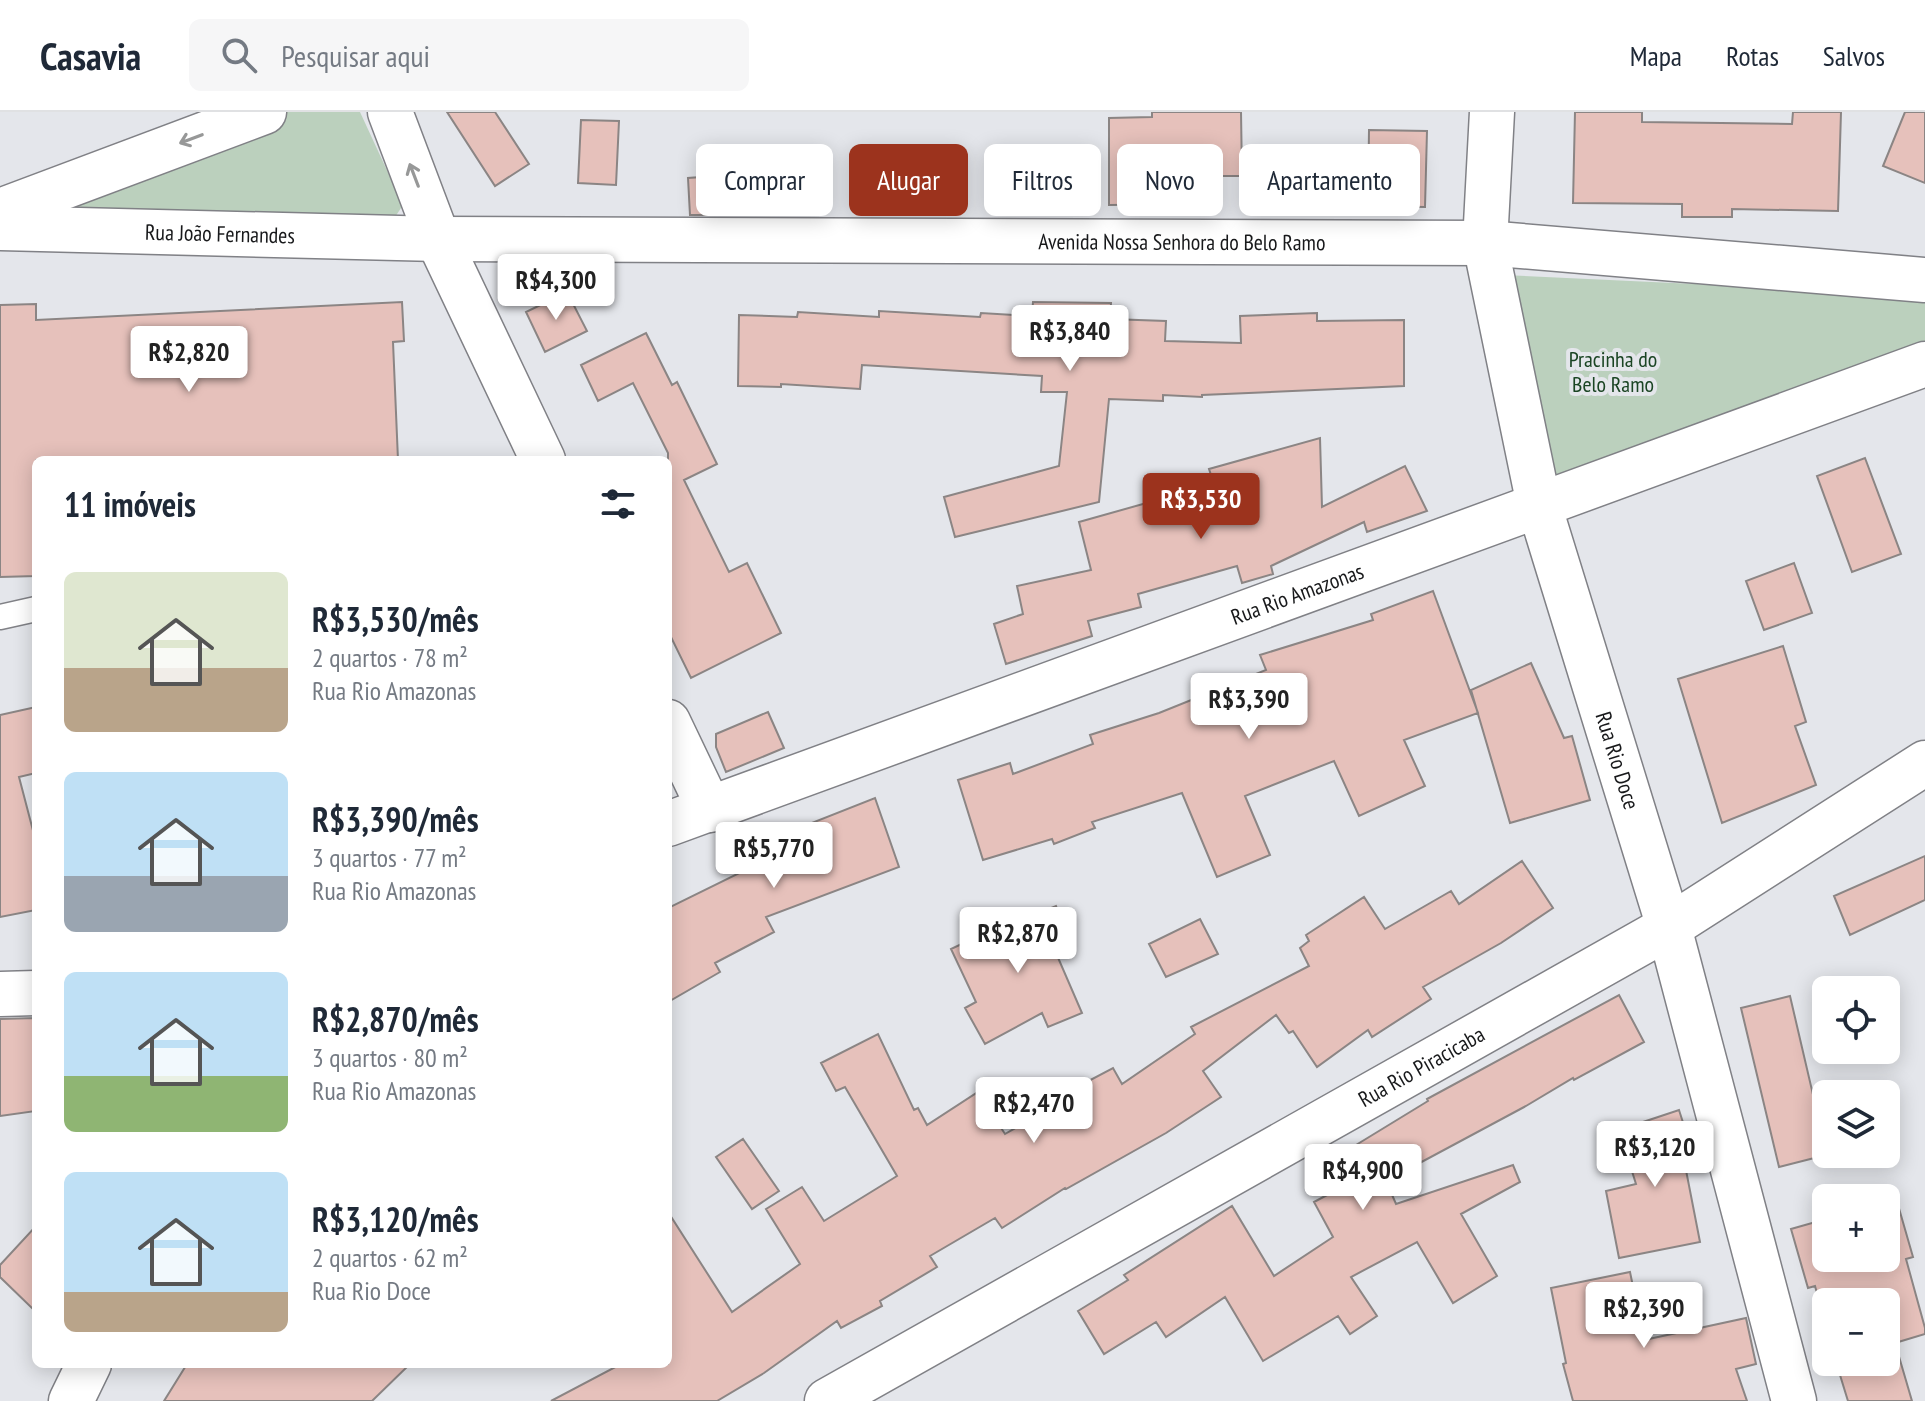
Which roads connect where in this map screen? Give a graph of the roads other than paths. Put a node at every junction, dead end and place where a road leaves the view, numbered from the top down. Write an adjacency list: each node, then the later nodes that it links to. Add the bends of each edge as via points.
1 (264, 112): 4 (street, one-way to 4)
2 (390, 112): 6 (street, one-way to 2)
3 (1492, 112): 7 (street, Rua Rio Doce)
4 (0, 211)
5 (0, 228): 6 (street, Rua João Fernandes)
6 (438, 239): 7 (street, Avenida Nossa Senhora do Belo Ramo); 10 (street)
7 (1485, 243): 8 (street, Avenida Nossa Senhora do Belo Ramo); 11 (street, Rua Rio Doce)
8 (1925, 280)
9 (1925, 364): 11 (street, Rua Rio Amazonas)
10 (541, 456)
11 (1539, 505): 16 (street, Rua Rio Amazonas); 18 (street, Rua Rio Doce)
12 (32, 610): 13 (lane)
13 (0, 617)
14 (672, 730): 16 (street)
15 (1925, 763): 18 (street, Rua Rio Piracicaba)
16 (710, 810): 17 (street, Rua Rio Amazonas)
17 (672, 823)
18 (1669, 927): 23 (street, Rua Rio Piracicaba); 24 (street, Rua Rio Doce)
19 (32, 993): 20 (street)
20 (0, 994)
21 (87, 1368): 22 (street)
22 (71, 1401)
23 (827, 1401)
24 (1794, 1401)

